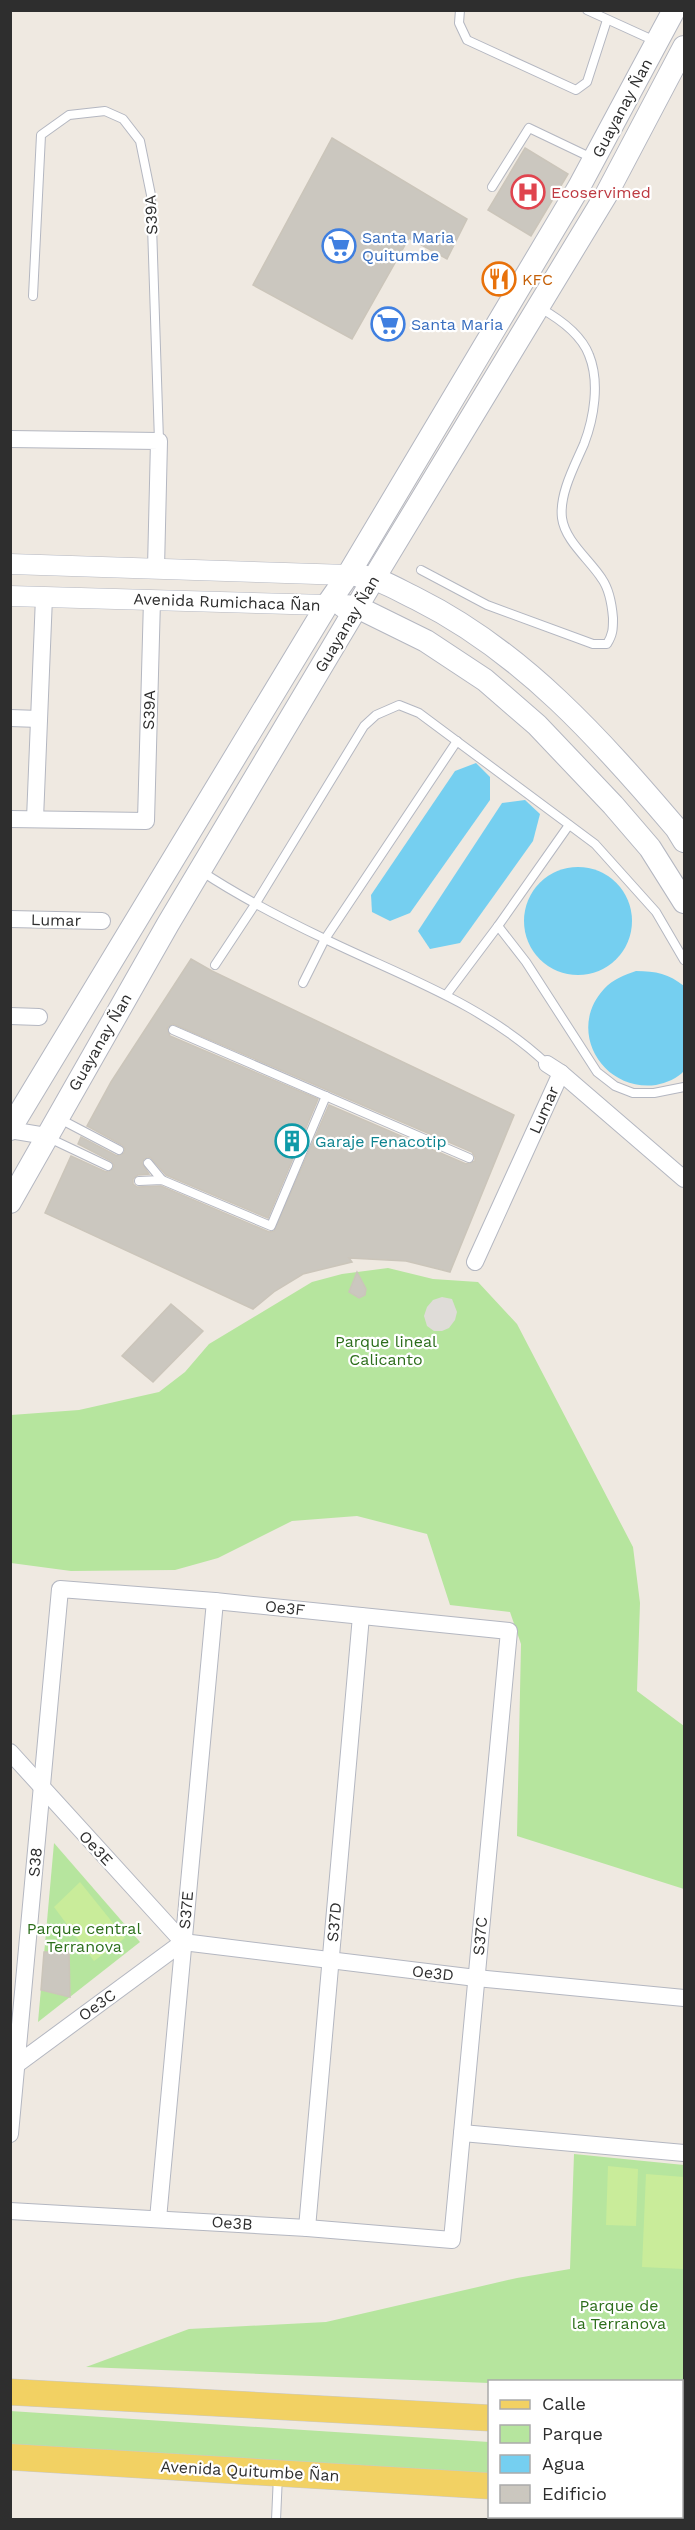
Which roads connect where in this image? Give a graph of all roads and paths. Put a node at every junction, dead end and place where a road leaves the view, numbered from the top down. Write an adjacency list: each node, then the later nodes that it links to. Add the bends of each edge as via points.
1 (460, 10): 4 (lane, via 459,23 467,40 576,90 587,82)
2 (587, 10): 4 (lane)
3 (674, 10): 5 (main road, Guayanay Ñan)
4 (607, 20): 5 (lane)
5 (657, 42): 7 (main road, Guayanay Ñan)
6 (684, 47): 10 (main road, Guayanay Ñan, via 606,195)
7 (594, 159): 8 (lane, via 529,128); 16 (main road, Guayanay Ñan)
8 (492, 187)
9 (33, 296): 12 (lane, S39A, via 41,135 69,115 105,111 123,119 140,141 151,195)
10 (538, 306): 15 (lane, via 557,318 589,355 595,404 585,442 568,479 562,518 572,539 604,580 612,608 613,634 607,644 593,644 487,605); 17 (main road, Guayanay Ñan)
11 (10, 439): 12 (street)
12 (159, 441): 14 (street, S39A)
13 (10, 564): 14 (street, Avenida Rumichaca Ñan)
14 (156, 568): 16 (street, Avenida Rumichaca Ñan)
15 (421, 570)
16 (348, 575): 17 (main road, Avenida Rumichaca Ñan); 21 (main road, Guayanay Ñan)
17 (374, 578): 22 (main road, Guayanay Ñan); 29 (main road, Avenida Rumichaca Ñan, via 443,612 505,653 605,747)
18 (10, 596): 19 (street, Avenida Rumichaca Ñan)
19 (44, 597): 20 (street, Avenida Rumichaca Ñan); 24 (street)
20 (152, 600): 21 (street, Avenida Rumichaca Ñan); 27 (street, S39A, via 146,821)
21 (327, 605): 22 (main road, Avenida Rumichaca Ñan); 33 (main road, Guayanay Ñan)
22 (357, 607): 30 (main road, Guayanay Ñan); 31 (main road, Avenida Rumichaca Ñan, via 436,647 485,680 537,725 650,848)
23 (10, 718): 24 (street)
24 (39, 719): 27 (street)
25 (457, 741): 28 (lane); 32 (lane, via 419,713 399,705 376,715 364,726); 38 (lane)
26 (10, 819): 27 (street)
27 (35, 819)
28 (569, 825): 37 (lane); 39 (lane, via 595,844 656,912)
29 (684, 841)
30 (200, 871): 32 (lane); 36 (main road, Guayanay Ñan)
31 (684, 902)
32 (256, 903): 38 (lane); 40 (lane)
33 (142, 909): 36 (main road); 50 (main road, Guayanay Ñan)
34 (10, 919): 35 (street, Lumar)
35 (102, 921)
36 (168, 924): 49 (main road, Guayanay Ñan)
37 (498, 926): 42 (lane); 47 (lane, via 597,1072 615,1086 633,1093)
38 (325, 939): 41 (lane); 42 (lane)
39 (684, 960)
40 (215, 965)
41 (303, 983)
42 (447, 994): 46 (lane, via 528,1047)
43 (10, 1016): 44 (street)
44 (39, 1017)
45 (173, 1029): 48 (lane)
46 (554, 1069): 55 (street, Lumar); 59 (street, Lumar)
47 (684, 1087)
48 (326, 1096): 52 (lane); 56 (lane, via 271,1226)
49 (51, 1127): 50 (street); 51 (lane); 54 (lane); 58 (main road, Guayanay Ñan)
50 (10, 1129)
51 (119, 1150)
52 (469, 1158)
53 (148, 1163): 56 (lane)
54 (108, 1166)
55 (684, 1179)
56 (162, 1180): 57 (lane)
57 (139, 1181)
58 (10, 1202)
59 (475, 1262)
60 (60, 1589): 61 (street, Oe3F); 65 (street, S38)
61 (215, 1601): 62 (street, Oe3F); 66 (street, S37E)
62 (361, 1616): 63 (street, Oe3F); 67 (street, S37D)
63 (509, 1632): 68 (street, S37C)
64 (10, 1752): 65 (street, Oe3E)
65 (42, 1789): 66 (street, Oe3E); 70 (street, S38)
66 (183, 1942): 67 (street, Oe3D); 70 (street, Oe3C); 75 (street, S37E)
67 (330, 1961): 68 (street, Oe3D); 76 (street, S37D)
68 (476, 1978): 69 (street, Oe3D); 71 (street, S37C)
69 (684, 1998)
70 (14, 2066): 72 (street, S38)
71 (462, 2133): 73 (street); 77 (street, S37C)
72 (10, 2134)
73 (684, 2153)
74 (10, 2211): 75 (street, Oe3B)
75 (158, 2219): 76 (street, Oe3B)
76 (307, 2228): 77 (street, Oe3B)
77 (452, 2240)
78 (10, 2392): 79 (main road)
79 (488, 2418)
80 (10, 2457): 81 (main road, Avenida Quitumbe Ñan)
81 (278, 2473): 82 (main road, Avenida Quitumbe Ñan); 83 (lane)
82 (488, 2486)
83 (276, 2520)

